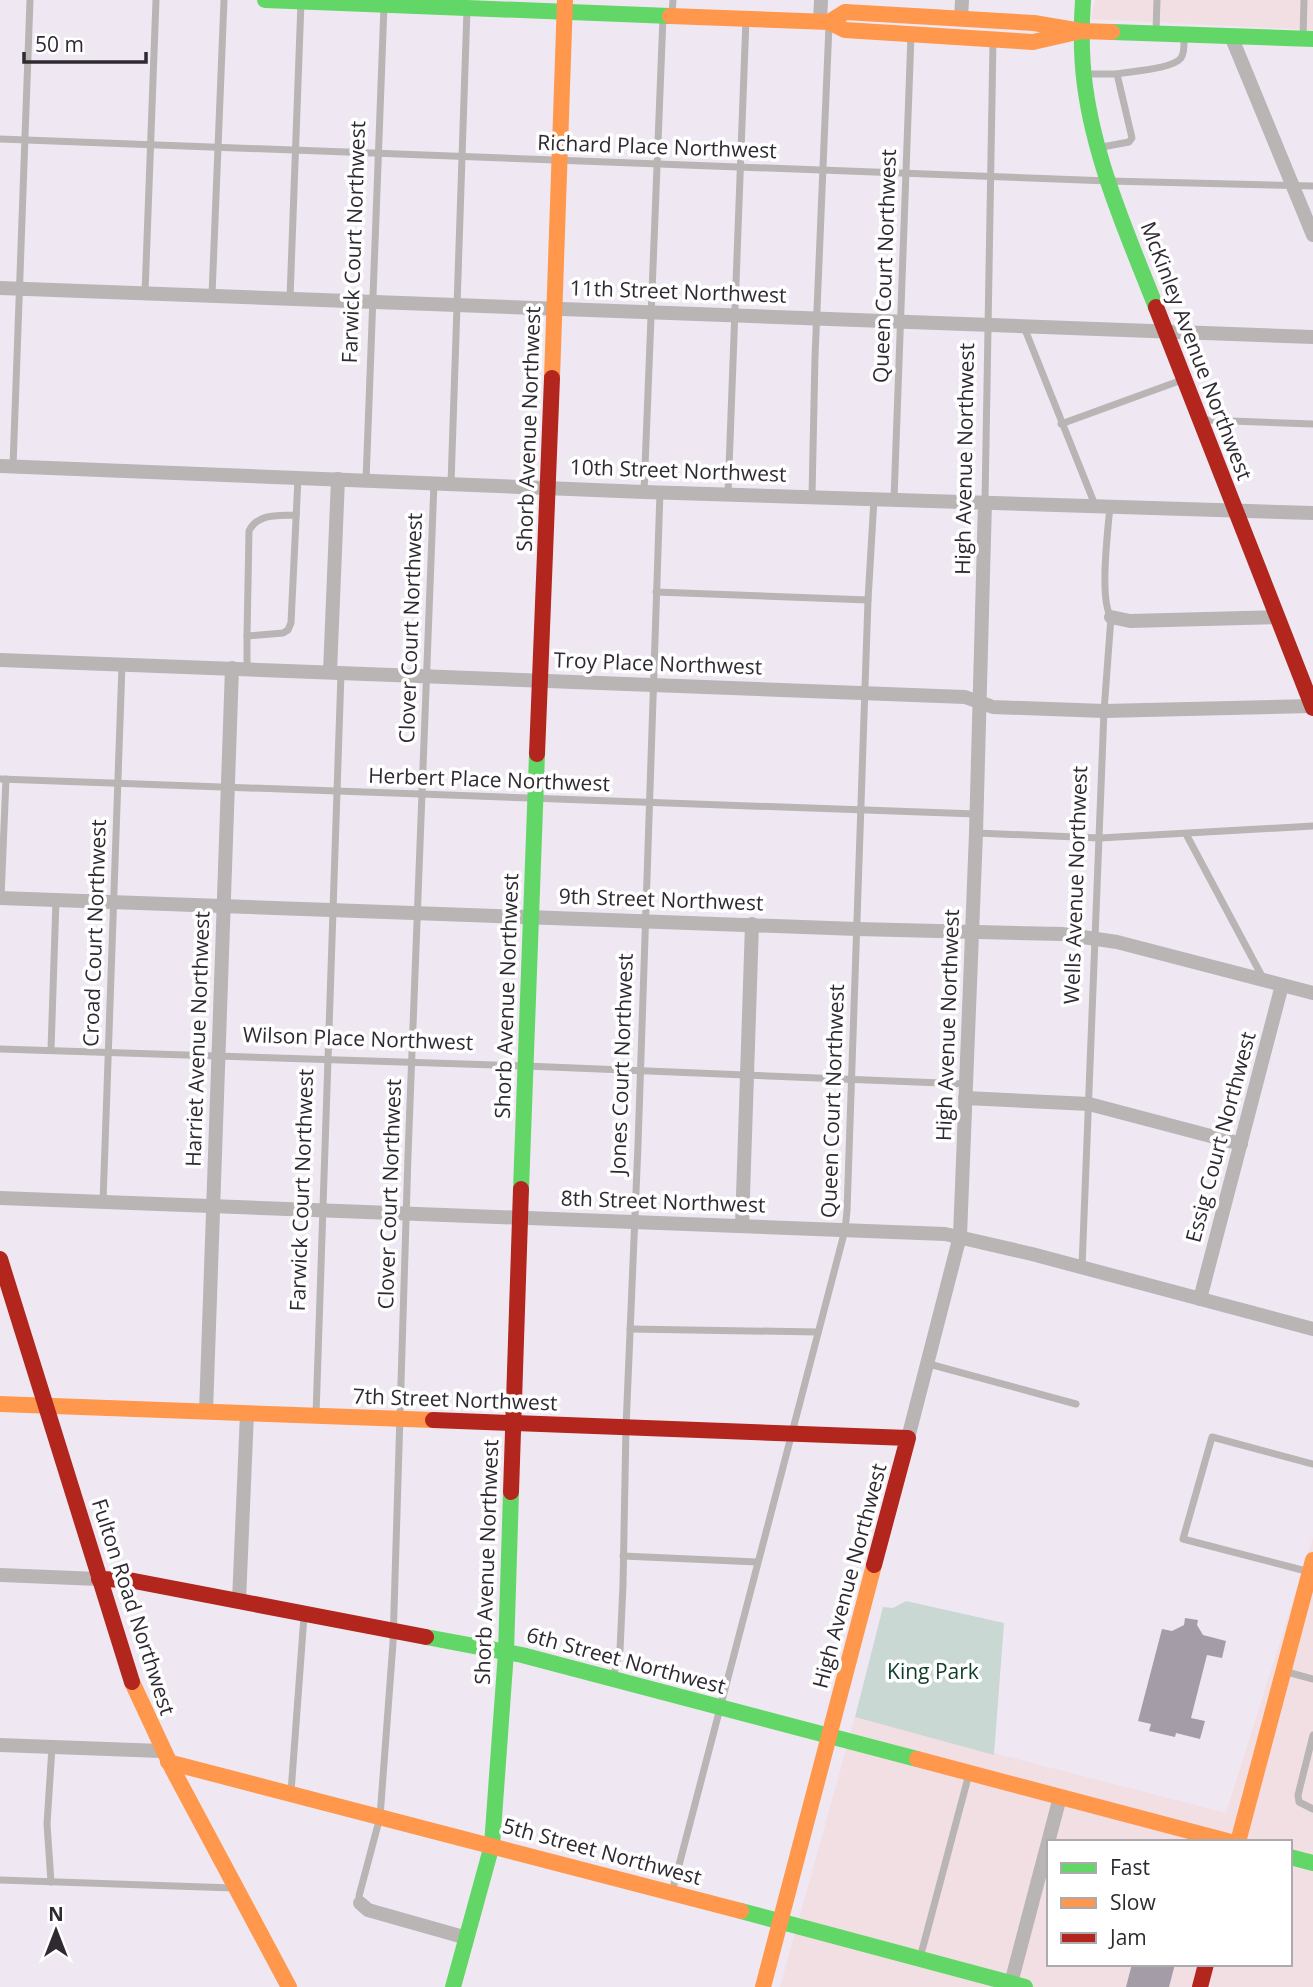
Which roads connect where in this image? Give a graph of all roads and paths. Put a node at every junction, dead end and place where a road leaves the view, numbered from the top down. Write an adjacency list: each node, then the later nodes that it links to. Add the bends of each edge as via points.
1 (30, 0): 29 (lane)
2 (156, 0): 30 (lane)
3 (224, 0): 32 (lane)
4 (265, 0): 10 (main road)
5 (821, 0): 18 (street)
6 (962, 0): 17 (street)
7 (1083, 0): 19 (main road, McKinley Avenue Northwest)
8 (1157, 0): 20 (lane)
9 (1304, 0): 24 (lane)
10 (301, 1): 11 (main road); 33 (lane)
11 (355, 2): 12 (main road)
12 (384, 5): 13 (main road); 34 (lane, Farwick Court Northwest)
13 (460, 5): 14 (main road); 35 (lane)
14 (564, 6): 15 (main road); 36 (main road, Shorb Avenue Northwest)
15 (669, 11): 16 (main road); 37 (lane, Jones Court Northwest)
16 (746, 19): 18 (main road); 38 (lane)
17 (961, 19): 18 (main road, via 845,12); 19 (main road)
18 (825, 22): 21 (main road, via 845,30); 39 (lane)
19 (1081, 31): 20 (main road); 25 (main road, via 1033,42); 26 (main road, McKinley Avenue Northwest)
20 (1156, 33): 22 (main road)
21 (911, 34): 25 (main road); 40 (lane, Queen Court Northwest)
22 (1184, 34): 23 (main road); 27 (lane, via 1180,60)
23 (1231, 36): 24 (main road); 43 (street)
24 (1308, 38)
25 (993, 40): 41 (lane, High Avenue Northwest)
26 (1082, 74): 27 (lane); 31 (main road, McKinley Avenue Northwest)
27 (1117, 74): 31 (lane, via 1132,138)
28 (0, 139): 29 (lane, Richard Place Northwest)
29 (24, 141): 30 (lane, Richard Place Northwest); 47 (lane)
30 (150, 146): 32 (lane, Richard Place Northwest); 48 (lane)
31 (1098, 147): 42 (main road, McKinley Avenue Northwest)
32 (217, 148): 33 (lane, Richard Place Northwest); 49 (lane)
33 (296, 150): 34 (lane, Richard Place Northwest); 50 (lane)
34 (380, 153): 35 (lane, Richard Place Northwest); 51 (lane, Farwick Court Northwest)
35 (464, 156): 36 (lane, Richard Place Northwest); 52 (lane)
36 (560, 161): 37 (lane, Richard Place Northwest); 53 (main road, Shorb Avenue Northwest)
37 (657, 165): 38 (lane, Richard Place Northwest); 54 (lane, Jones Court Northwest)
38 (740, 168): 39 (lane, Richard Place Northwest); 55 (lane)
39 (823, 170): 40 (lane, Richard Place Northwest); 56 (lane)
40 (906, 174): 41 (lane, Richard Place Northwest); 57 (lane, Queen Court Northwest)
41 (989, 177): 42 (lane, Richard Place Northwest); 58 (lane, High Avenue Northwest)
42 (1109, 181): 43 (lane, Richard Place Northwest); 60 (main road, McKinley Avenue Northwest)
43 (1294, 185): 44 (lane, Richard Place Northwest); 45 (street)
44 (1313, 186)
45 (1313, 234)
46 (0, 288): 47 (street, 11th Street Northwest)
47 (20, 289): 48 (street, 11th Street Northwest); 66 (lane)
48 (145, 293): 49 (street, 11th Street Northwest)
49 (212, 295): 50 (street, 11th Street Northwest)
50 (290, 298): 51 (street, 11th Street Northwest)
51 (373, 301): 52 (street, 11th Street Northwest); 69 (lane, Farwick Court Northwest)
52 (456, 304): 53 (street, 11th Street Northwest); 71 (lane)
53 (555, 308): 54 (street, 11th Street Northwest); 72 (main road, Shorb Avenue Northwest)
54 (651, 312): 55 (street, 11th Street Northwest); 73 (lane, Jones Court Northwest)
55 (735, 315): 56 (street, 11th Street Northwest); 74 (lane)
56 (817, 318): 57 (street, 11th Street Northwest); 75 (lane)
57 (900, 321): 58 (street, 11th Street Northwest); 77 (lane, Queen Court Northwest)
58 (987, 324): 59 (street, 11th Street Northwest); 78 (lane, High Avenue Northwest)
59 (1024, 326): 60 (street, 11th Street Northwest); 64 (lane, Wells Avenue Northwest)
60 (1166, 332): 61 (street, 11th Street Northwest); 62 (main road, McKinley Avenue Northwest)
61 (1313, 337)
62 (1184, 379): 63 (main road, McKinley Avenue Northwest); 64 (lane)
63 (1200, 420): 65 (lane); 80 (main road, McKinley Avenue Northwest)
64 (1061, 424): 79 (lane, Wells Avenue Northwest)
65 (1313, 424)
66 (6, 466): 67 (street, 10th Street Northwest)
67 (298, 478): 68 (street, 10th Street Northwest); 82 (lane)
68 (338, 479): 69 (street, 10th Street Northwest); 91 (street, Farwick Court Northwest)
69 (366, 481): 70 (street, 10th Street Northwest)
70 (434, 484): 71 (street, 10th Street Northwest); 92 (lane, Clover Court Northwest)
71 (451, 484): 72 (street, 10th Street Northwest)
72 (547, 488): 73 (street, 10th Street Northwest); 93 (main road, Shorb Avenue Northwest)
73 (652, 492): 74 (street, 10th Street Northwest); 83 (lane, Jones Court Northwest)
74 (728, 494): 75 (street, 10th Street Northwest)
75 (812, 496): 76 (street, 10th Street Northwest)
76 (874, 498): 77 (street, 10th Street Northwest); 84 (lane, Queen Court Northwest)
77 (894, 499): 78 (street, 10th Street Northwest)
78 (985, 502): 79 (street, 10th Street Northwest); 96 (street, High Avenue Northwest)
79 (1102, 506): 80 (street, 10th Street Northwest); 85 (lane, Wells Avenue Northwest, via 1105,596)
80 (1236, 510): 81 (street, 10th Street Northwest); 86 (main road, McKinley Avenue Northwest)
81 (1313, 513)
82 (296, 515): 87 (lane, via 291,623 283,633); 87 (lane, via 262,517 249,531)
83 (656, 592): 84 (lane); 94 (lane, Jones Court Northwest)
84 (868, 600): 95 (lane, Queen Court Northwest)
85 (1111, 617): 86 (street, via 1130,621); 98 (lane, Wells Avenue Northwest)
86 (1277, 617): 97 (main road, McKinley Avenue Northwest)
87 (247, 636): 90 (lane)
88 (0, 660): 89 (street, Troy Place Northwest)
89 (122, 664): 90 (street, Troy Place Northwest); 100 (lane, Croad Court Northwest)
90 (239, 668): 91 (street, Troy Place Northwest); 101 (street, Harriet Avenue Northwest)
91 (336, 673): 92 (street, Troy Place Northwest); 102 (lane, Farwick Court Northwest)
92 (427, 676): 93 (street, Troy Place Northwest); 103 (lane, Clover Court Northwest)
93 (540, 680): 94 (street, Troy Place Northwest); 104 (main road, Shorb Avenue Northwest)
94 (653, 685): 95 (street, Troy Place Northwest); 105 (lane, Jones Court Northwest)
95 (866, 693): 96 (street, Troy Place Northwest, via 965,697); 106 (lane, Queen Court Northwest)
96 (980, 702): 98 (street, Troy Place Northwest, via 993,707); 107 (street, High Avenue Northwest)
97 (1313, 706): 98 (street, Troy Place Northwest)
98 (1104, 711): 111 (lane, Wells Avenue Northwest)
99 (3, 779): 100 (lane, Herbert Place Northwest); 112 (lane)
100 (118, 784): 101 (lane, Herbert Place Northwest); 114 (lane, Croad Court Northwest)
101 (228, 788): 102 (lane, Herbert Place Northwest); 115 (street, Harriet Avenue Northwest)
102 (338, 792): 103 (lane, Herbert Place Northwest); 116 (lane, Farwick Court Northwest)
103 (421, 795): 104 (lane, Herbert Place Northwest); 117 (lane, Clover Court Northwest)
104 (535, 799): 105 (lane, Herbert Place Northwest); 118 (main road, Shorb Avenue Northwest)
105 (649, 803): 106 (lane, Herbert Place Northwest); 119 (lane, Jones Court Northwest)
106 (862, 810): 107 (lane, Herbert Place Northwest); 121 (lane, Queen Court Northwest)
107 (977, 814): 109 (street, High Avenue Northwest)
108 (1313, 826): 110 (lane)
109 (976, 833): 111 (lane); 122 (street, High Avenue Northwest)
110 (1186, 834): 111 (lane); 124 (lane)
111 (1100, 838): 123 (lane, Wells Avenue Northwest)
112 (1, 898): 113 (street, 9th Street Northwest)
113 (56, 900): 114 (street, 9th Street Northwest); 128 (lane)
114 (113, 902): 115 (street, 9th Street Northwest); 129 (lane, Croad Court Northwest)
115 (224, 906): 116 (street, 9th Street Northwest); 130 (street, Harriet Avenue Northwest)
116 (334, 910): 117 (street, 9th Street Northwest); 131 (lane, Farwick Court Northwest)
117 (417, 913): 118 (street, 9th Street Northwest); 132 (lane, Clover Court Northwest)
118 (531, 917): 119 (street, 9th Street Northwest); 133 (main road, Shorb Avenue Northwest)
119 (645, 921): 120 (street, 9th Street Northwest); 134 (lane, Jones Court Northwest)
120 (752, 925): 121 (street, 9th Street Northwest); 135 (street)
121 (857, 929): 122 (street, 9th Street Northwest); 136 (lane, Queen Court Northwest)
122 (972, 932): 123 (street, 9th Street Northwest); 137 (street, High Avenue Northwest)
123 (1095, 937): 124 (street, 9th Street Northwest); 138 (lane, Wells Avenue Northwest)
124 (1264, 980): 125 (street, 9th Street Northwest)
125 (1282, 985): 126 (street, 9th Street Northwest); 139 (street, Essig Court Northwest)
126 (1313, 993)
127 (0, 1048): 128 (lane, Wilson Place Northwest)
128 (51, 1050): 129 (lane, Wilson Place Northwest)
129 (109, 1052): 130 (lane, Wilson Place Northwest); 141 (lane, Croad Court Northwest)
130 (218, 1056): 131 (lane, Wilson Place Northwest); 142 (street, Harriet Avenue Northwest)
131 (328, 1059): 132 (lane, Wilson Place Northwest); 143 (lane, Farwick Court Northwest)
132 (412, 1062): 133 (lane, Wilson Place Northwest); 144 (lane, Clover Court Northwest)
133 (526, 1066): 134 (lane, Wilson Place Northwest); 145 (main road, Shorb Avenue Northwest)
134 (640, 1072): 135 (lane, Wilson Place Northwest); 146 (lane, Jones Court Northwest)
135 (747, 1075): 136 (lane, Wilson Place Northwest); 147 (street)
136 (852, 1079): 137 (lane, Wilson Place Northwest); 148 (lane, Queen Court Northwest)
137 (966, 1091): 138 (street, Wilson Place Northwest); 149 (street, High Avenue Northwest)
138 (1089, 1104): 139 (street, Wilson Place Northwest); 151 (lane, Wells Avenue Northwest)
139 (1241, 1144): 152 (street, Essig Court Northwest)
140 (0, 1198): 141 (street, 8th Street Northwest)
141 (103, 1203): 142 (street, 8th Street Northwest)
142 (213, 1206): 143 (street, 8th Street Northwest); 160 (street, Harriet Avenue Northwest)
143 (322, 1209): 144 (street, 8th Street Northwest); 162 (lane, Farwick Court Northwest)
144 (407, 1213): 145 (street, 8th Street Northwest); 163 (lane, Clover Court Northwest)
145 (520, 1217): 146 (street, 8th Street Northwest); 164 (main road, Shorb Avenue Northwest)
146 (634, 1222): 147 (street, 8th Street Northwest); 153 (lane, Jones Court Northwest)
147 (742, 1226): 148 (street, 8th Street Northwest)
148 (845, 1230): 149 (street, 8th Street Northwest); 155 (lane, Queen Court Northwest)
149 (960, 1236): 151 (street, 8th Street Northwest); 156 (street, High Avenue Northwest)
150 (0, 1259): 159 (main road, Fulton Road Northwest)
151 (1082, 1268): 152 (street, 8th Street Northwest)
152 (1200, 1299): 154 (street, 8th Street Northwest)
153 (630, 1329): 155 (lane); 165 (lane, Jones Court Northwest)
154 (1313, 1329)
155 (818, 1332): 166 (lane, Queen Court Northwest)
156 (929, 1364): 158 (lane); 167 (street, High Avenue Northwest)
157 (0, 1404): 159 (main road, 7th Street Northwest)
158 (1076, 1404)
159 (46, 1406): 160 (main road, 7th Street Northwest); 173 (main road, Fulton Road Northwest)
160 (206, 1412): 161 (main road, 7th Street Northwest)
161 (247, 1413): 162 (main road, 7th Street Northwest); 174 (street)
162 (316, 1416): 163 (main road, 7th Street Northwest)
163 (399, 1419): 164 (main road, 7th Street Northwest); 176 (lane, Clover Court Northwest)
164 (513, 1423): 165 (main road, 7th Street Northwest); 177 (main road, Shorb Avenue Northwest)
165 (626, 1427): 166 (main road, 7th Street Northwest); 169 (lane, Jones Court Northwest)
166 (791, 1433): 167 (main road, 7th Street Northwest); 170 (lane, Queen Court Northwest)
167 (908, 1438): 182 (main road, High Avenue Northwest)
168 (1313, 1464): 171 (lane, via 1212,1437 1183,1539)
169 (623, 1556): 170 (lane); 179 (lane, Jones Court Northwest, via 620,1650)
170 (757, 1562): 181 (lane, Queen Court Northwest)
171 (1311, 1566): 178 (main road)
172 (0, 1575): 173 (street, 6th Street Northwest)
173 (99, 1579): 174 (main road, 6th Street Northwest, via 129,1580); 186 (main road, Fulton Road Northwest, via 128,1673)
174 (239, 1601): 175 (main road, 6th Street Northwest)
175 (304, 1613): 176 (main road, 6th Street Northwest); 188 (lane)
176 (393, 1630): 177 (main road, 6th Street Northwest); 191 (lane, Clover Court Northwest)
177 (506, 1652): 179 (main road, 6th Street Northwest); 195 (main road, Shorb Avenue Northwest)
178 (1284, 1671): 180 (lane); 194 (main road)
179 (612, 1679): 181 (main road, 6th Street Northwest)
180 (1313, 1679)
181 (720, 1707): 182 (main road, 6th Street Northwest); 202 (lane, Queen Court Northwest)
182 (829, 1735): 187 (main road, 6th Street Northwest); 204 (main road, High Avenue Northwest)
183 (1313, 1735): 190 (lane, via 1298,1795 1299,1802)
184 (0, 1745): 185 (street, 5th Street Northwest)
185 (52, 1747): 186 (street, 5th Street Northwest); 200 (lane, via 47,1824)
186 (164, 1756): 188 (main road, 5th Street Northwest); 201 (main road, Fulton Road Northwest)
187 (969, 1772): 189 (main road, 6th Street Northwest); 206 (lane)
188 (291, 1793): 191 (main road, 5th Street Northwest)
189 (1060, 1797): 192 (street); 193 (main road, 6th Street Northwest)
190 (1313, 1809)
191 (380, 1817): 195 (main road, 5th Street Northwest); 203 (lane, Clover Court Northwest)
192 (1050, 1840)
193 (1223, 1840)
194 (1239, 1840)
195 (492, 1845): 202 (main road, 5th Street Northwest); 205 (main road, Shorb Avenue Northwest)
196 (1047, 1855): 208 (street)
197 (1292, 1858): 198 (main road)
198 (1313, 1863)
199 (0, 1880): 200 (lane)
200 (51, 1882): 201 (lane)
201 (237, 1888): 209 (main road, Fulton Road Northwest)
202 (672, 1893): 204 (main road, 5th Street Northwest)
203 (360, 1903): 205 (street, via 368,1910)
204 (780, 1922): 206 (main road, 5th Street Northwest); 211 (main road, High Avenue Northwest)
205 (467, 1938): 210 (main road, Shorb Avenue Northwest)
206 (920, 1959): 208 (main road, 5th Street Northwest)
207 (1205, 1966): 212 (main road)
208 (1018, 1985)
209 (289, 1987)
210 (453, 1987)
211 (763, 1987)
212 (1200, 1987)

